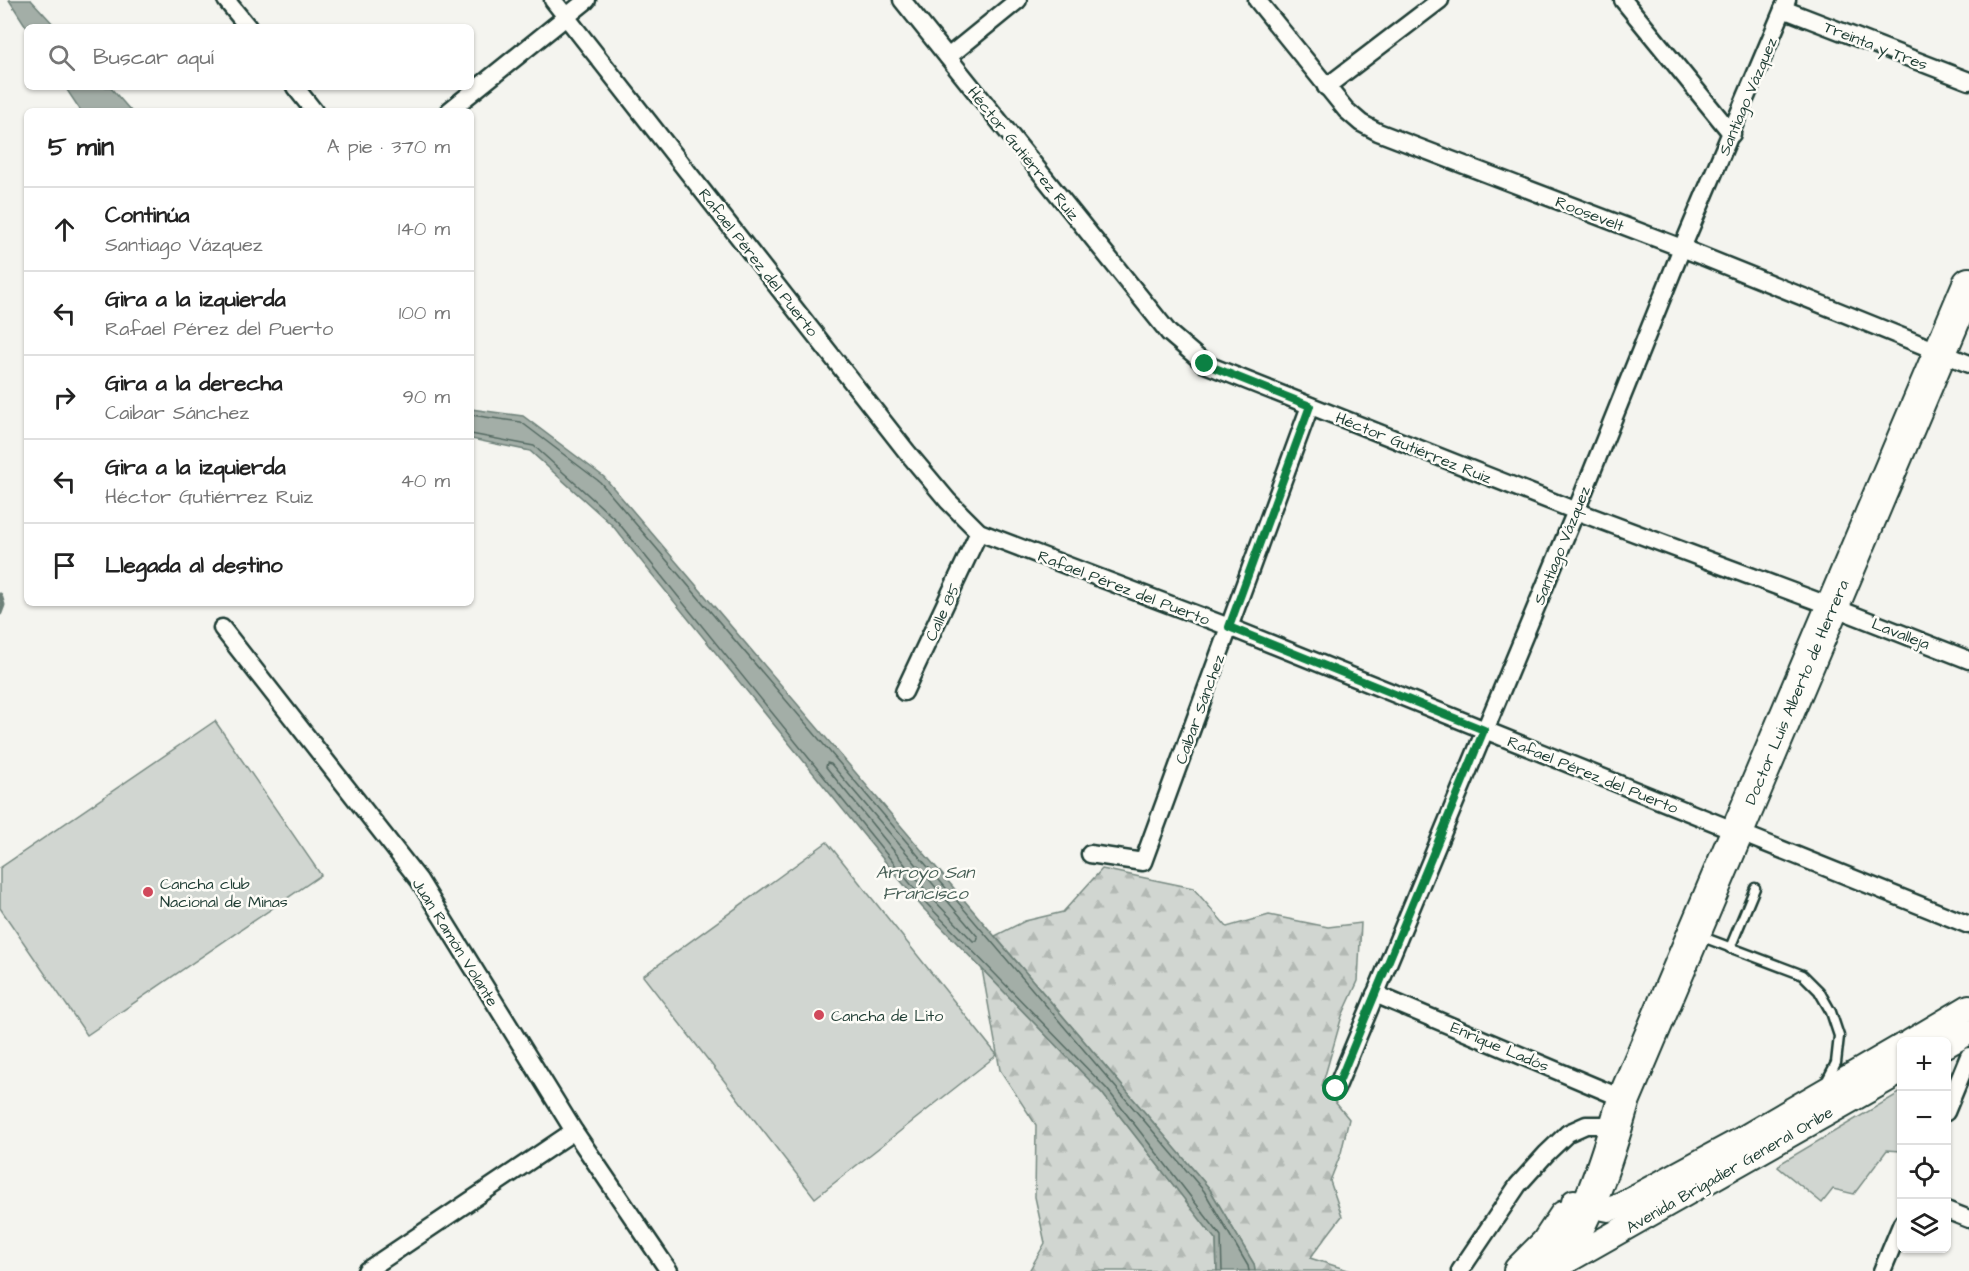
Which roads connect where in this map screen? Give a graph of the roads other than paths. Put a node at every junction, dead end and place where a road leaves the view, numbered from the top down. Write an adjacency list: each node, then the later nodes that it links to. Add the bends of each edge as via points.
1 (226, 0): 11 (street)
2 (553, 0): 10 (street, Rafael Pérez del Puerto)
3 (587, 0): 10 (street)
4 (902, 0): 12 (street, Héctor Gutiérrez Ruiz)
5 (1018, 0): 12 (street)
6 (1257, 0): 14 (street, Roosevelt)
7 (1440, 0): 14 (street)
8 (1623, 0): 18 (street)
9 (1785, 5): 13 (street, Treinta y Tres); 18 (street, Santiago Vázquez)
10 (566, 17): 17 (street); 25 (street, Rafael Pérez del Puerto, via 907,452)
11 (246, 24)
12 (948, 57): 23 (street, Héctor Gutiérrez Ruiz, via 1169,333 1205,364)
13 (1969, 81)
14 (1326, 87): 19 (street, Roosevelt, via 1361,123 1378,132)
15 (297, 90): 16 (street)
16 (312, 108)
17 (453, 108)
18 (1732, 134): 19 (street, Santiago Vázquez)
19 (1682, 248): 21 (street, Roosevelt); 24 (street, Santiago Vázquez)
20 (1969, 284): 21 (highway, Doctor Luis Alberto de Herrera)
21 (1940, 353): 22 (street, Roosevelt); 26 (highway, Doctor Luis Alberto de Herrera)
22 (1969, 364)
23 (1310, 406): 24 (street, Héctor Gutiérrez Ruiz); 27 (street, Caibar Sánchez)
24 (1576, 511): 26 (street, Héctor Gutiérrez Ruiz); 31 (street, Santiago Vázquez)
25 (979, 532): 27 (street, Rafael Pérez del Puerto); 30 (street, Calle 85)
26 (1833, 607): 29 (street, Lavalleja); 32 (highway, Doctor Luis Alberto de Herrera)
27 (1229, 627): 31 (street, Rafael Pérez del Puerto); 33 (street, Caibar Sánchez, via 1143,862)
28 (222, 628): 50 (street, Juan Ramón Volante, via 419,880)
29 (1969, 660)
30 (904, 692)
31 (1484, 730): 32 (street, Rafael Pérez del Puerto); 38 (street, Santiago Vázquez)
32 (1737, 832): 35 (street, Rafael Pérez del Puerto); 36 (highway, Doctor Luis Alberto de Herrera)
33 (1090, 854)
34 (1755, 888): 37 (lane)
35 (1969, 925)
36 (1694, 933): 37 (lane); 49 (highway, Doctor Luis Alberto de Herrera)
37 (1730, 948): 47 (lane, via 1803,975 1819,992 1839,1036)
38 (1375, 994): 46 (street, Santiago Vázquez); 49 (street, Enrique Ladós)
39 (1969, 1007): 41 (main road)
40 (1969, 1032): 42 (main road)
41 (1917, 1037)
42 (1951, 1043)
43 (1897, 1050): 47 (main road, Avenida Brigadier General Oribe)
44 (1969, 1056): 48 (street)
45 (1897, 1073): 47 (main road, Avenida Brigadier General Oribe)
46 (1336, 1089)
47 (1827, 1102): 51 (main road, Avenida Brigadier General Oribe)
48 (1951, 1102)
49 (1616, 1112): 52 (highway, Doctor Luis Alberto de Herrera, via 1610,1148); 59 (street, via 1568,1133 1546,1154 1518,1185)
50 (574, 1131): 57 (street); 58 (street, Juan Ramón Volante)
51 (1699, 1175): 52 (main road, Avenida Brigadier General Oribe, via 1609,1209); 56 (main road, Avenida Brigadier General Oribe)
52 (1582, 1204): 56 (highway, Doctor Luis Alberto de Herrera); 60 (highway, Doctor Luis Alberto de Herrera)
53 (1951, 1212): 54 (street)
54 (1969, 1219)
55 (1897, 1235): 61 (street)
56 (1555, 1269)
57 (366, 1271)
58 (669, 1271)
59 (1460, 1271)
60 (1520, 1271)
61 (1882, 1271)

